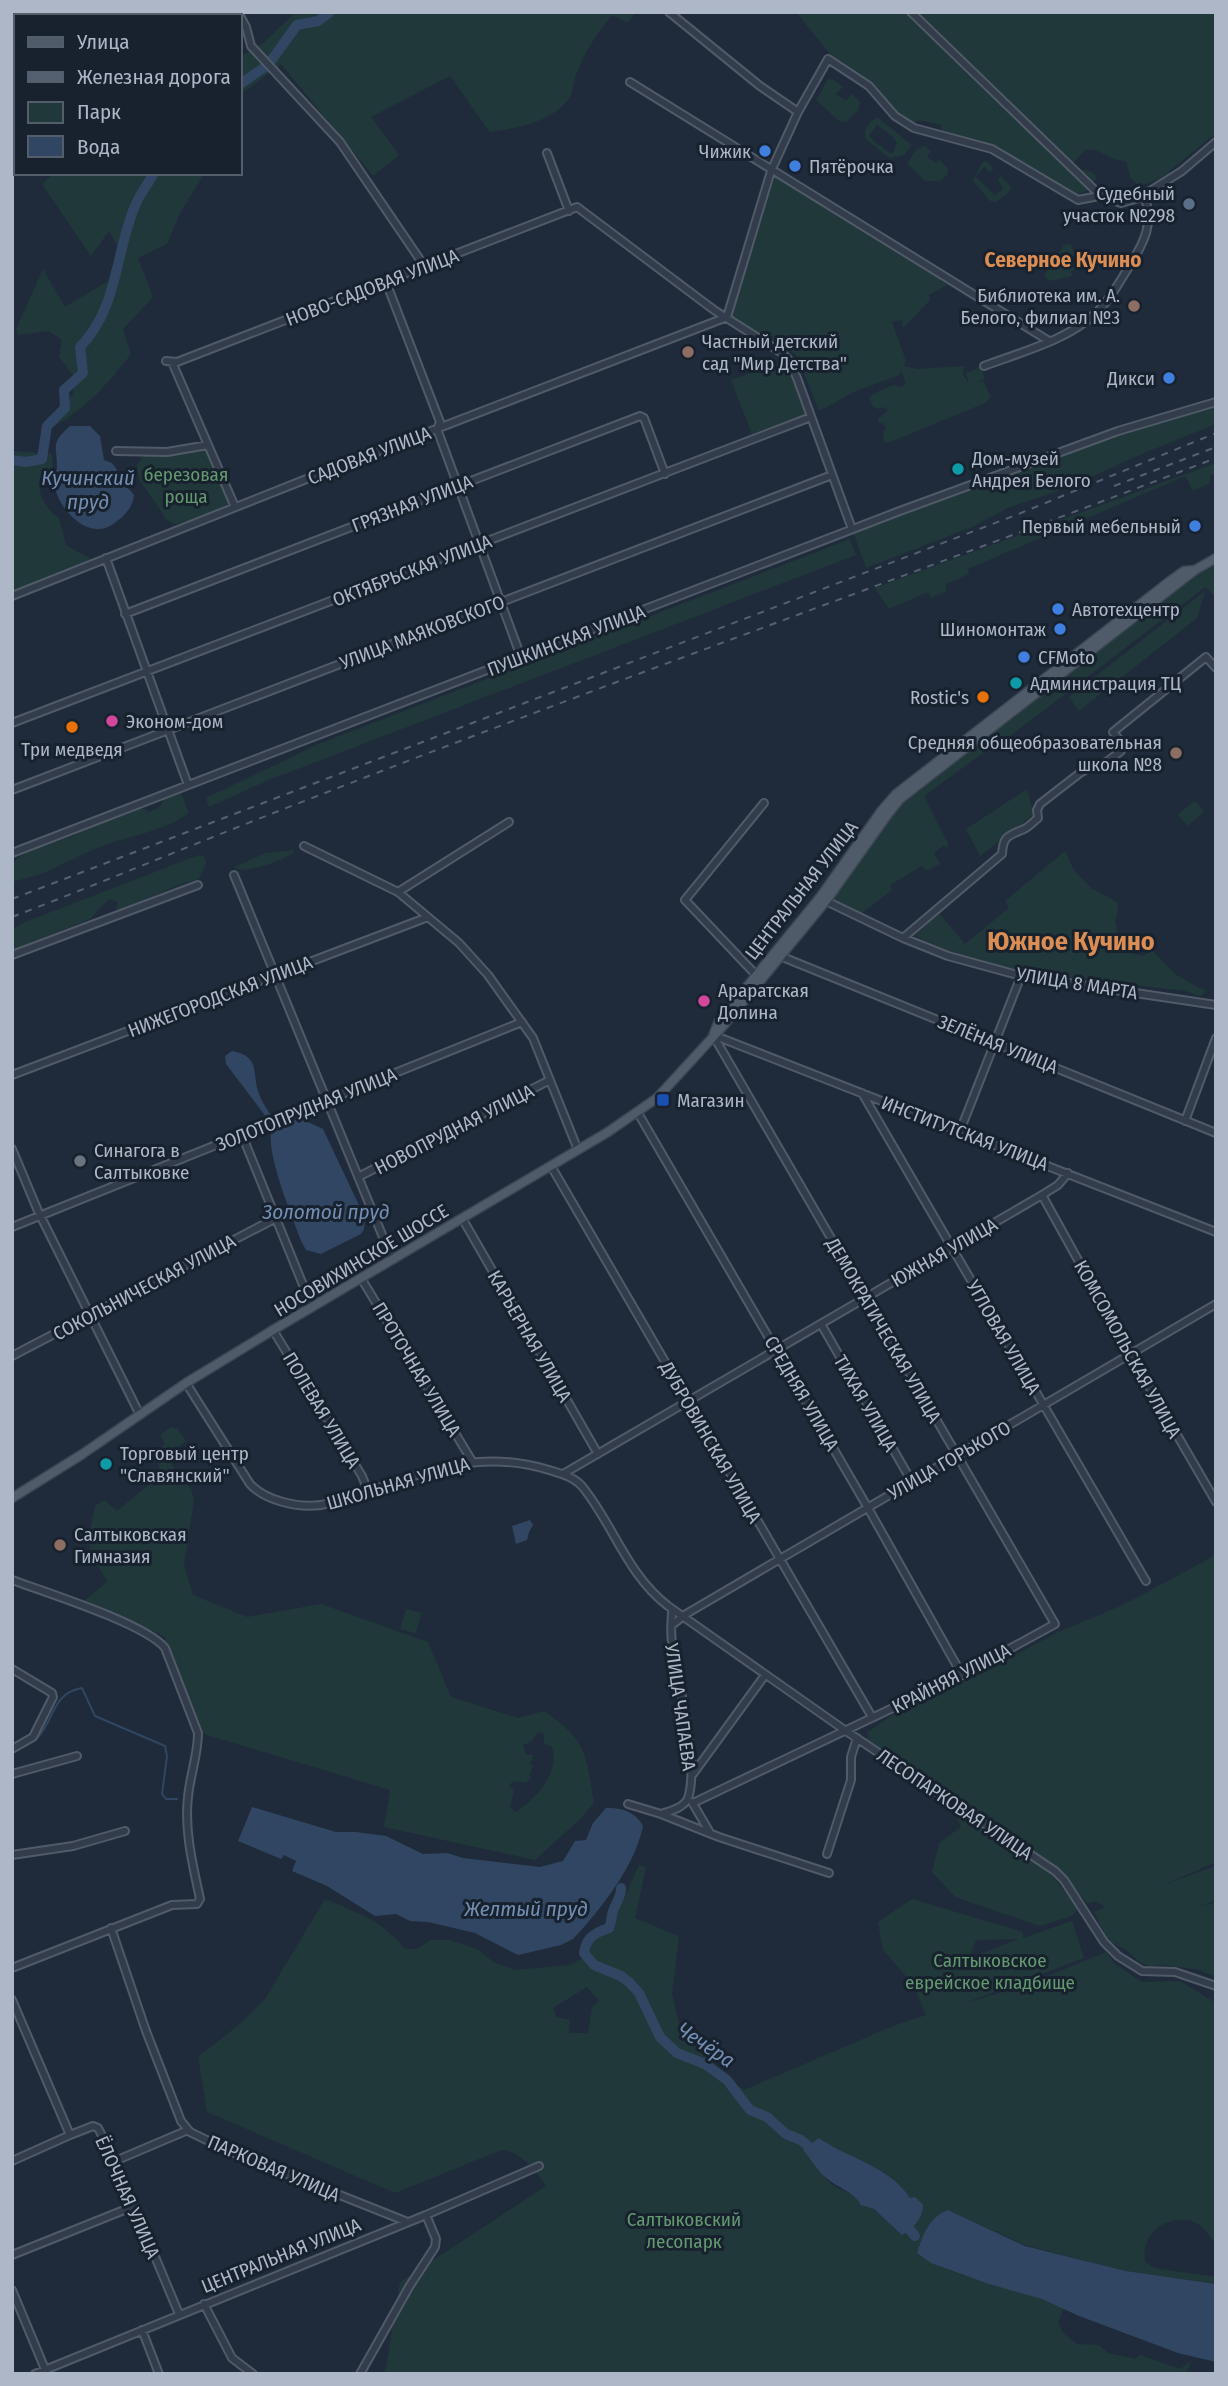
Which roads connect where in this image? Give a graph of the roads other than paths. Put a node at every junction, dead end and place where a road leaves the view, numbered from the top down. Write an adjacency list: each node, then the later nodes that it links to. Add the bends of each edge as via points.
1 (669, 12): 5 (street)
2 (911, 12): 10 (street)
3 (242, 20): 12 (street, via 251,46 340,142)
4 (630, 82): 8 (street)
5 (798, 112): 8 (street); 10 (street, via 828,59 869,86 895,116 914,128 992,149 1076,199)
6 (1216, 142): 9 (street)
7 (547, 153): 11 (street)
8 (771, 171): 14 (street); 15 (street)
9 (1144, 195): 10 (street, via 1121,202); 15 (street, via 1149,215 1147,236 1114,291 1090,319)
10 (1102, 197)
11 (569, 211): 12 (street, НОВО-САДОВАЯ УЛИЦА); 14 (street, НОВО-САДОВАЯ УЛИЦА, via 577,207)
12 (425, 267): 13 (street, НОВО-САДОВАЯ УЛИЦА)
13 (386, 282): 19 (street, via 440,422); 20 (street, НОВО-САДОВАЯ УЛИЦА, via 189,358 169,361)
14 (727, 317): 18 (street, via 786,356); 19 (street, САДОВАЯ УЛИЦА)
15 (1049, 341): 16 (street)
16 (984, 366)
17 (1216, 402): 26 (street, ПУШКИНСКАЯ УЛИЦА, via 1121,430)
18 (811, 418): 22 (street, ОКТЯБРЬСКАЯ УЛИЦА); 23 (street)
19 (437, 429): 24 (street); 25 (street, САДОВАЯ УЛИЦА)
20 (208, 445): 21 (street, via 167,452); 25 (street)
21 (116, 451)
22 (665, 474): 24 (street, ГРЯЗНАЯ УЛИЦА, via 640,416); 27 (street, ОКТЯБРЬСКАЯ УЛИЦА)
23 (832, 475): 26 (street); 31 (street, УЛИЦА МАЯКОВСКОГО)
24 (459, 485): 27 (street); 32 (street, ГРЯЗНАЯ УЛИЦА)
25 (235, 507): 28 (street, САДОВАЯ УЛИЦА)
26 (852, 530): 33 (street, ПУШКИНСКАЯ УЛИЦА)
27 (480, 544): 31 (street); 36 (street, ОКТЯБРЬСКАЯ УЛИЦА)
28 (106, 558): 30 (street, САДОВАЯ УЛИЦА); 32 (street)
29 (1216, 558): 34 (main road, ЦЕНТРАЛЬНАЯ УЛИЦА)
30 (12, 596)
31 (501, 602): 33 (street); 38 (street, УЛИЦА МАЯКОВСКОГО)
32 (125, 614): 36 (street)
33 (521, 657): 39 (street, ПУШКИНСКАЯ УЛИЦА)
34 (1075, 659): 48 (main road, ЦЕНТРАЛЬНАЯ УЛИЦА, via 900,799); 54 (main road, ЦЕНТРАЛЬНАЯ УЛИЦА, via 890,800 821,897)
35 (1216, 668): 50 (street, via 1206,657 1113,732 1122,743 1121,751 1080,773 1040,804 1038,818 1007,837 1002,854)
36 (147, 672): 37 (street, ОКТЯБРЬСКАЯ УЛИЦА); 38 (street)
37 (12, 723)
38 (168, 730): 39 (street); 40 (street, УЛИЦА МАЯКОВСКОГО)
39 (188, 785): 44 (street, ПУШКИНСКАЯ УЛИЦА)
40 (12, 790)
41 (764, 803): 54 (street, via 685,900)
42 (509, 822): 47 (street)
43 (304, 846): 47 (street)
44 (12, 853)
45 (233, 875): 53 (street)
46 (198, 885): 51 (street)
47 (398, 892): 49 (street)
48 (826, 901): 50 (street, УЛИЦА 8 МАРТА); 52 (main road, ЦЕНТРАЛЬНАЯ УЛИЦА)
49 (428, 917): 53 (street, НИЖЕГОРОДСКАЯ УЛИЦА); 57 (street, via 460,943)
50 (903, 938): 55 (street, УЛИЦА 8 МАРТА)
51 (12, 955)
52 (780, 956): 58 (main road, ЦЕНТРАЛЬНАЯ УЛИЦА); 60 (street, ЗЕЛЁНАЯ УЛИЦА)
53 (274, 975): 61 (street, НИЖЕГОРОДСКАЯ УЛИЦА); 64 (street)
54 (757, 975): 58 (main road, ЦЕНТРАЛЬНАЯ УЛИЦА)
55 (1021, 976): 56 (street, УЛИЦА 8 МАРТА); 60 (street)
56 (1216, 1005)
57 (523, 1022): 62 (street); 64 (street, ЗОЛОТОПРУДНАЯ УЛИЦА)
58 (713, 1035): 63 (street, ИНСТИТУТСКАЯ УЛИЦА); 65 (main road, НОСОВИХИНСКОЕ ШОССЕ, via 674,1081); 84 (street, ДЕМОКРАТИЧЕСКАЯ УЛИЦА)
59 (1216, 1038): 66 (street)
60 (995, 1042): 66 (street, ЗЕЛЁНАЯ УЛИЦА); 67 (street)
61 (12, 1076)
62 (551, 1080): 71 (street); 74 (street, НОВОПРУДНАЯ УЛИЦА)
63 (862, 1093): 67 (street, ИНСТИТУТСКАЯ УЛИЦА); 81 (street, УГЛОВАЯ УЛИЦА)
64 (326, 1101): 69 (street, ЗОЛОТОПРУДНАЯ УЛИЦА); 74 (street)
65 (638, 1113): 71 (main road, НОСОВИХИНСКОЕ ШОССЕ); 90 (street, СРЕДНЯЯ УЛИЦА)
66 (1185, 1121): 68 (street, ЗЕЛЁНАЯ УЛИЦА)
67 (960, 1131): 73 (street, ИНСТИТУТСКАЯ УЛИЦА)
68 (1216, 1133)
69 (242, 1135): 76 (street, ЗОЛОТОПРУДНАЯ УЛИЦА); 77 (street)
70 (12, 1149): 76 (street)
71 (578, 1150): 72 (main road, НОСОВИХИНСКОЕ ШОССЕ)
72 (551, 1166): 78 (main road, НОСОВИХИНСКОЕ ШОССЕ); 94 (street, ДУБРОВИНСКАЯ УЛИЦА)
73 (1068, 1173): 75 (street, ЮЖНАЯ УЛИЦА); 80 (street, ИНСТИТУТСКАЯ УЛИЦА)
74 (358, 1177): 82 (street)
75 (1042, 1195): 81 (street, ЮЖНАЯ УЛИЦА); 91 (street, КОМСОМОЛЬСКАЯ УЛИЦА)
76 (40, 1216): 79 (street, ЗОЛОТОПРУДНАЯ УЛИЦА); 87 (street)
77 (276, 1218): 86 (street); 87 (street, СОКОЛЬНИЧЕСКАЯ УЛИЦА)
78 (462, 1218): 82 (main road, НОСОВИХИНСКОЕ ШОССЕ); 97 (street, КАРЬЕРНАЯ УЛИЦА)
79 (12, 1227)
80 (1216, 1232)
81 (952, 1248): 84 (street, ЮЖНАЯ УЛИЦА); 95 (street, УГЛОВАЯ УЛИЦА)
82 (392, 1259): 83 (main road, НОСОВИХИНСКОЕ ШОССЕ)
83 (361, 1278): 86 (main road, НОСОВИХИНСКОЕ ШОССЕ); 99 (street, ПРОТОЧНАЯ УЛИЦА)
84 (866, 1298): 88 (street, ЮЖНАЯ УЛИЦА); 98 (street, ДЕМОКРАТИЧЕСКАЯ УЛИЦА)
85 (1216, 1304): 91 (street, УЛИЦА ГОРЬКОГО)
86 (312, 1307): 89 (main road, НОСОВИХИНСКОЕ ШОССЕ)
87 (91, 1316): 92 (street, СОКОЛЬНИЧЕСКАЯ УЛИЦА); 96 (street)
88 (821, 1324): 90 (street, ЮЖНАЯ УЛИЦА); 101 (street, ТИХАЯ УЛИЦА)
89 (273, 1330): 93 (main road, НОСОВИХИНСКОЕ ШОССЕ); 102 (street, ПОЛЕВАЯ УЛИЦА)
90 (777, 1350): 94 (street, ЮЖНАЯ УЛИЦА); 105 (street, СРЕДНЯЯ УЛИЦА)
91 (1130, 1354): 95 (street, УЛИЦА ГОРЬКОГО); 104 (street, КОМСОМОЛЬСКАЯ УЛИЦА)
92 (12, 1356)
93 (186, 1384): 96 (main road, НОСОВИХИНСКОЕ ШОССЕ); 102 (street, ШКОЛЬНАЯ УЛИЦА, via 260,1493 307,1506)
94 (688, 1402): 97 (street, ЮЖНАЯ УЛИЦА); 106 (street, ДУБРОВИНСКАЯ УЛИЦА)
95 (1043, 1405): 98 (street, УЛИЦА ГОРЬКОГО); 108 (street, УГЛОВАЯ УЛИЦА)
96 (140, 1415): 103 (main road, НОСОВИХИНСКОЕ ШОССЕ)
97 (598, 1454): 100 (street, ЮЖНАЯ УЛИЦА)
98 (957, 1455): 101 (street, УЛИЦА ГОРЬКОГО); 111 (street, ДЕМОКРАТИЧЕСКАЯ УЛИЦА)
99 (472, 1461): 100 (street, ШКОЛЬНАЯ УЛИЦА, via 511,1461); 102 (street, ШКОЛЬНАЯ УЛИЦА)
100 (563, 1474): 109 (street, ШКОЛЬНАЯ УЛИЦА, via 584,1488 628,1562 653,1594)
101 (912, 1482): 105 (street, УЛИЦА ГОРЬКОГО)
102 (368, 1491)
103 (12, 1498)
104 (1216, 1502)
105 (868, 1507): 106 (street, УЛИЦА ГОРЬКОГО); 115 (street, СРЕДНЯЯ УЛИЦА)
106 (780, 1559): 110 (street, УЛИЦА ГОРЬКОГО); 116 (street, ДУБРОВИНСКАЯ УЛИЦА)
107 (12, 1580): 131 (street, via 155,1638 165,1648 198,1733 187,1798 189,1842 200,1899 197,1905 172,1905)
108 (1146, 1581)
109 (672, 1609): 110 (street, ШКОЛЬНАЯ УЛИЦА); 112 (street, УЛИЦА ЧАПАЕВА)
110 (682, 1616): 112 (street, УЛИЦА ЧАПАЕВА); 114 (street, ЛЕСОПАРКОВАЯ УЛИЦА)
111 (1055, 1624): 115 (street, КРАЙНЯЯ УЛИЦА)
112 (672, 1625): 122 (street, УЛИЦА ЧАПАЕВА)
113 (12, 1669): 119 (street, via 53,1697 33,1737)
114 (765, 1675): 117 (street, ЛЕСОПАРКОВАЯ УЛИЦА); 122 (street)
115 (962, 1675): 116 (street, КРАЙНЯЯ УЛИЦА)
116 (872, 1717): 117 (street, КРАЙНЯЯ УЛИЦА)
117 (846, 1731): 118 (street, ЛЕСОПАРКОВАЯ УЛИЦА); 123 (street, КРАЙНЯЯ УЛИЦА)
118 (857, 1738): 128 (street, via 851,1780); 133 (street, ЛЕСОПАРКОВАЯ УЛИЦА, via 1055,1871 1118,1956 1142,1971 1175,1972)
119 (12, 1749)
120 (77, 1756): 121 (street)
121 (12, 1774)
122 (693, 1774): 123 (street, УЛИЦА ЧАПАЕВА)
123 (691, 1801): 125 (street, УЛИЦА ЧАПАЕВА); 127 (street)
124 (628, 1804): 125 (street)
125 (661, 1814): 127 (street)
126 (125, 1831): 129 (street)
127 (711, 1833): 130 (street)
128 (827, 1854)
129 (12, 1856)
130 (829, 1873)
131 (111, 1928): 132 (street); 135 (street, ПАРКОВАЯ УЛИЦА, via 146,2031)
132 (12, 1968)
133 (1216, 1986)
134 (12, 2000): 136 (street, ЁЛОЧНАЯ УЛИЦА)
135 (188, 2130): 138 (street); 142 (street, ПАРКОВАЯ УЛИЦА)
136 (70, 2136): 137 (street); 138 (street, ЁЛОЧНАЯ УЛИЦА, via 98,2128)
137 (12, 2161)
138 (116, 2161): 140 (street, ЁЛОЧНАЯ УЛИЦА)
139 (539, 2166): 141 (street, ЦЕНТРАЛЬНАЯ УЛИЦА)
140 (134, 2206): 143 (street); 146 (street, ЁЛОЧНАЯ УЛИЦА)
141 (426, 2215): 142 (street, ЦЕНТРАЛЬНАЯ УЛИЦА); 152 (street, via 435,2247)
142 (406, 2222): 145 (street, ЦЕНТРАЛЬНАЯ УЛИЦА)
143 (12, 2255)
144 (12, 2290): 148 (street)
145 (204, 2304): 146 (street, ЦЕНТРАЛЬНАЯ УЛИЦА); 151 (street, via 232,2358)
146 (179, 2314): 147 (street, ЦЕНТРАЛЬНАЯ УЛИЦА)
147 (142, 2330): 148 (street, ЦЕНТРАЛЬНАЯ УЛИЦА); 150 (street)
148 (46, 2372): 149 (street, ЦЕНТРАЛЬНАЯ УЛИЦА)
149 (35, 2374)
150 (159, 2374)
151 (253, 2374)
152 (360, 2374)

